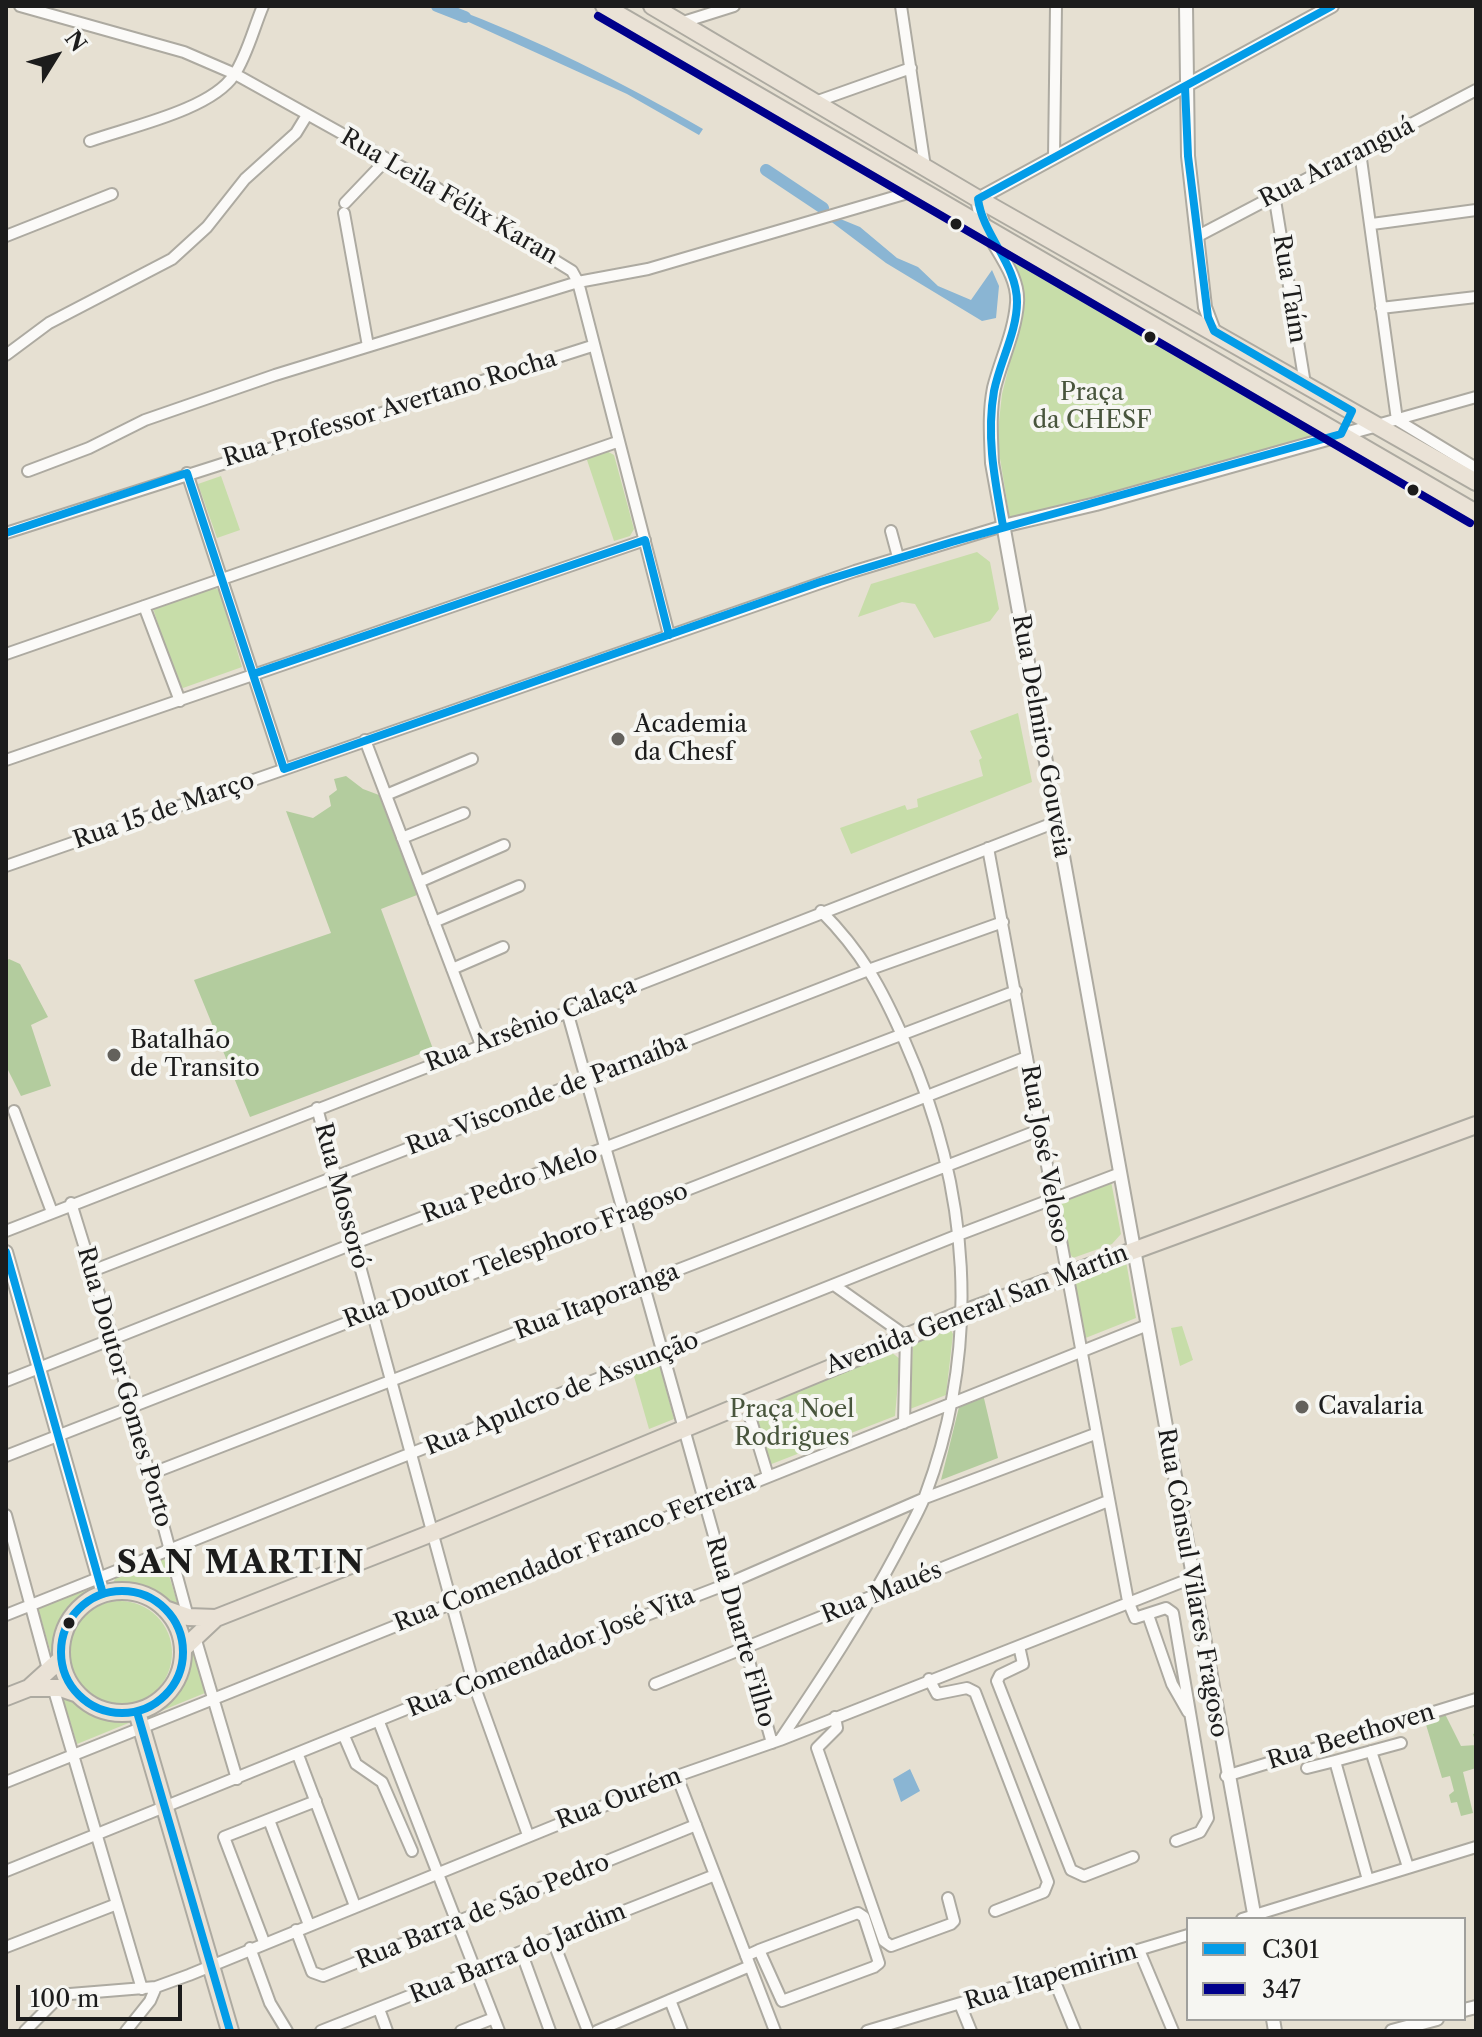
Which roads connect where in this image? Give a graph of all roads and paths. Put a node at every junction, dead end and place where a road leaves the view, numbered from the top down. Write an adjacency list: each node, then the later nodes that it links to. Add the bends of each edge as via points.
1 (20, 6): 12 (street, Rua Leila Félix Karan, via 184,52)
2 (263, 6): 12 (street)
3 (604, 6): 22 (main road)
4 (652, 6): 10 (main road)
5 (734, 6): 10 (street)
6 (901, 6): 11 (street)
7 (1056, 6): 19 (street)
8 (1186, 6): 13 (street)
9 (1329, 7): 13 (street)
10 (680, 23): 15 (main road)
11 (911, 68): 15 (street); 21 (street)
12 (235, 74): 16 (street, Rua Leila Félix Karan); 17 (street, via 195,104)
13 (1185, 87): 19 (street); 30 (street)
14 (1476, 90): 18 (street, Rua Araranguá)
15 (815, 102): 21 (main road)
16 (307, 115): 20 (street, Rua Leila Félix Karan); 37 (street, via 296,133 245,179 207,227 172,259 49,323)
17 (90, 141)
18 (1360, 152): 24 (street, Rua Araranguá); 27 (street)
19 (1054, 157): 25 (street)
20 (387, 159): 31 (street, Rua Leila Félix Karan, via 565,264); 35 (street, via 344,208)
21 (925, 167): 25 (main road)
22 (920, 189): 28 (main road); 31 (street, via 648,269)
23 (112, 194): 29 (street)
24 (1274, 194): 30 (street, Rua Araranguá); 38 (street, Rua Taím)
25 (978, 199): 28 (street, Rua Delmiro Gouveia); 34 (main road)
26 (1476, 210): 27 (street)
27 (1372, 224): 33 (street)
28 (987, 229): 43 (main road); 50 (street, Rua Delmiro Gouveia, via 1017,302 990,419)
29 (6, 236)
30 (1198, 236): 34 (street, via 1205,307)
31 (578, 282): 35 (street); 36 (street, Rua Leila Félix Karan)
32 (1476, 297): 33 (street)
33 (1381, 308): 41 (street)
34 (1214, 331): 38 (main road)
35 (368, 346): 46 (street, via 159,414)
36 (592, 346): 44 (street, Rua Leila Félix Karan); 47 (street, Rua Professor Avertano Rocha)
37 (6, 355)
38 (1305, 384): 40 (main road)
39 (1476, 397): 41 (street)
40 (1352, 411): 42 (main road); 43 (street)
41 (1397, 420): 42 (street); 45 (street)
42 (1377, 425): 43 (street); 48 (main road)
43 (1341, 434): 49 (main road); 50 (street)
44 (617, 442): 53 (street, Rua Leila Félix Karan); 55 (street)
45 (1476, 468)
46 (28, 471)
47 (187, 473): 52 (street, Rua Professor Avertano Rocha); 55 (street)
48 (1476, 482)
49 (1476, 513)
50 (1003, 526): 54 (street, Rua 15 de Março); 67 (street, Rua Delmiro Gouveia)
51 (891, 531): 54 (street)
52 (6, 533)
53 (645, 540): 57 (street, Rua Leila Félix Karan); 59 (street)
54 (898, 557): 57 (street, Rua 15 de Março)
55 (222, 578): 56 (street); 59 (street)
56 (144, 606): 58 (street); 60 (street)
57 (669, 635): 61 (street, Rua 15 de Março)
58 (6, 654)
59 (253, 674): 60 (street); 64 (street)
60 (180, 701): 63 (street)
61 (365, 740): 64 (street, Rua 15 de Março); 65 (street)
62 (472, 759): 65 (street)
63 (6, 760)
64 (284, 769): 71 (street, Rua 15 de Março)
65 (386, 795): 68 (street)
66 (464, 813): 68 (street)
67 (1056, 822): 70 (street, Rua Arsênio Calaça); 93 (street, Rua Delmiro Gouveia)
68 (402, 838): 72 (street)
69 (504, 845): 72 (street)
70 (988, 848): 74 (street, Rua Arsênio Calaça); 76 (street, Rua José Veloso)
71 (6, 866)
72 (419, 882): 75 (street)
73 (519, 886): 75 (street)
74 (821, 911): 79 (street); 81 (street, Rua Arsênio Calaça)
75 (434, 922): 78 (street)
76 (1003, 922): 79 (street, Rua Visconde de Parnaíba); 80 (street, Rua José Veloso)
77 (503, 947): 78 (street)
78 (452, 969): 83 (street)
79 (871, 969): 82 (street); 85 (street, Rua Visconde de Parnaíba)
80 (1016, 991): 82 (street, Rua Pedro Melo); 84 (street, Rua José Veloso)
81 (567, 1011): 83 (street, Rua Arsênio Calaça); 85 (street, Rua Duarte Filho)
82 (902, 1034): 86 (street); 91 (street, Rua Pedro Melo)
83 (481, 1045): 87 (street, Rua Arsênio Calaça)
84 (1027, 1057): 86 (street, Rua Doutor Telesphoro Fragoso); 90 (street, Rua José Veloso)
85 (588, 1081): 91 (street, Rua Duarte Filho); 94 (street, Rua Visconde de Parnaíba)
86 (929, 1096): 92 (street); 98 (street, Rua Doutor Telesphoro Fragoso)
87 (317, 1108): 94 (street, Rua Mossoró); 96 (street, Rua Arsênio Calaça)
88 (14, 1111): 97 (street)
89 (1476, 1125): 102 (main road, Avenida General San Martin)
90 (1042, 1129): 92 (street, Rua Itaporanga); 95 (street, Rua José Veloso)
91 (607, 1149): 98 (street, Rua Duarte Filho); 101 (street, Rua Pedro Melo)
92 (949, 1165): 100 (street); 106 (street, Rua Itaporanga)
93 (1118, 1174): 95 (street, Rua Apulcro de Assunção); 102 (street, Rua Delmiro Gouveia)
94 (336, 1175): 101 (street, Rua Mossoró); 104 (street, Rua Visconde de Parnaíba)
95 (1052, 1201): 100 (street, Rua Apulcro de Assunção); 105 (street, Rua José Veloso)
96 (71, 1203): 97 (street, Rua Arsênio Calaça); 104 (street, Rua Doutor Gomes Porto)
97 (52, 1212): 99 (street, Rua Arsênio Calaça)
98 (625, 1214): 106 (street, Rua Duarte Filho); 108 (street, Rua Doutor Telesphoro Fragoso)
99 (6, 1231)
100 (958, 1235): 107 (street, Rua Apulcro de Assunção); 109 (street)
101 (355, 1243): 108 (street, Rua Mossoró); 112 (street, Rua Pedro Melo)
102 (1132, 1250): 105 (main road, Avenida General San Martin); 110 (street, Rua Cônsul Vilares Fragoso)
103 (6, 1252): 115 (street)
104 (92, 1271): 112 (street, Rua Doutor Gomes Porto)
105 (1065, 1274): 109 (main road, Avenida General San Martin); 113 (street, Rua José Veloso)
106 (641, 1285): 114 (street, Rua Duarte Filho); 117 (street, Rua Itaporanga)
107 (834, 1285): 111 (street); 114 (street, Rua Apulcro de Assunção)
108 (371, 1311): 117 (street, Rua Mossoró); 120 (street, Rua Doutor Telesphoro Fragoso)
109 (964, 1313): 111 (main road, Avenida General San Martin); 118 (street)
110 (1145, 1326): 113 (street, Rua Comendador Franco Ferreira); 136 (street, Rua Cônsul Vilares Fragoso)
111 (906, 1336): 119 (main road, Avenida General San Martin); 121 (street)
112 (113, 1339): 115 (street, Rua Pedro Melo); 120 (street, Rua Doutor Gomes Porto)
113 (1080, 1350): 118 (street, Rua Comendador Franco Ferreira); 124 (street, Rua José Veloso)
114 (661, 1355): 122 (street, Rua Duarte Filho); 126 (street, Rua Apulcro de Assunção)
115 (40, 1368): 116 (street, Rua Pedro Melo); 123 (street)
116 (6, 1381)
117 (390, 1382): 126 (street, Rua Mossoró); 127 (street, Rua Itaporanga)
118 (954, 1402): 121 (street, Rua Comendador Franco Ferreira); 129 (street)
119 (746, 1404): 122 (main road, Avenida General San Martin); 128 (street)
120 (131, 1405): 123 (street, Rua Doutor Telesphoro Fragoso); 127 (street, Rua Doutor Gomes Porto)
121 (904, 1423): 128 (street, Rua Comendador Franco Ferreira)
122 (682, 1431): 131 (street, Rua Duarte Filho); 133 (main road, Avenida General San Martin)
123 (59, 1434): 125 (street, Rua Doutor Telesphoro Fragoso); 138 (street)
124 (1095, 1434): 129 (street, Rua Comendador José Vita); 130 (street, Rua José Veloso)
125 (6, 1456)
126 (410, 1456): 133 (street, Rua Mossoró); 135 (street, Rua Apulcro de Assunção)
127 (150, 1474): 135 (street, Rua Doutor Gomes Porto)
128 (768, 1476): 131 (street, Rua Comendador Franco Ferreira)
129 (925, 1498): 137 (street, Rua Comendador José Vita); 139 (street)
130 (1108, 1501): 139 (street, Rua Maués); 140 (street, Rua José Veloso)
131 (703, 1502): 137 (street, Rua Duarte Filho); 141 (street, Rua Comendador Franco Ferreira)
132 (6, 1515): 134 (street)
133 (432, 1533): 141 (street, Rua Mossoró); 147 (main road, Avenida General San Martin)
134 (8, 1534): 142 (street)
135 (169, 1550): 138 (street, Rua Apulcro de Assunção); 146 (street, Rua Doutor Gomes Porto)
136 (1192, 1578): 140 (street, Rua Ourém); 174 (street, Rua Cônsul Vilares Fragoso)
137 (727, 1584): 150 (street, Rua Duarte Filho); 154 (street, Rua Comendador José Vita)
138 (100, 1587): 142 (street, Rua Apulcro de Assunção); 143 (main road, via 129,1592); 151 (main road, via 71,1619)
139 (874, 1595): 150 (street, Rua Maués); 166 (street)
140 (1128, 1601): 145 (street, via 1135,1618); 149 (street, Rua Ourém)
141 (452, 1602): 154 (street, Rua Mossoró); 158 (street, Rua Comendador Franco Ferreira)
142 (31, 1606): 144 (street, Rua Apulcro de Assunção); 153 (street)
143 (165, 1609): 146 (main road, Avenida General San Martin); 148 (main road)
144 (6, 1615)
145 (1148, 1615): 161 (street, via 1172,1684); 161 (street, via 1168,1608 1173,1613)
146 (188, 1617): 147 (main road, Avenida General San Martin)
147 (216, 1618): 148 (main road, Avenida General San Martin)
148 (189, 1643): 158 (street); 160 (main road, via 172,1689)
149 (1019, 1646): 152 (street, Rua Ourém); 186 (street, via 1023,1664 997,1680 1071,1870 1084,1876)
150 (745, 1650): 155 (street, Rua Maués); 166 (street, Rua Duarte Filho)
151 (61, 1659): 153 (main road); 156 (main road)
152 (929, 1679): 162 (street, Rua Ourém); 195 (street, via 937,1694 967,1688 975,1692 1048,1882 1044,1892)
153 (51, 1680): 156 (main road); 157 (main road); 170 (street)
154 (473, 1682): 163 (street, Rua Comendador José Vita); 181 (street, Rua Mossoró)
155 (655, 1684)
156 (78, 1694): 160 (main road, via 110,1712)
157 (6, 1697)
158 (214, 1698): 164 (street, Rua Comendador Franco Ferreira); 175 (street)
159 (1476, 1699): 174 (street, Rua Beethoven)
160 (137, 1712): 164 (main road)
161 (1190, 1715): 183 (street, via 1208,1818 1200,1832)
162 (835, 1717): 166 (street, Rua Ourém); 192 (street, via 837,1728 818,1744 818,1755 884,1941 891,1946 951,1924)
163 (379, 1722): 165 (street, Rua Comendador José Vita); 189 (street)
164 (143, 1729): 170 (street, Rua Comendador Franco Ferreira); 178 (main road)
165 (344, 1736): 169 (street, Rua Comendador José Vita); 185 (street, via 356,1764 382,1782)
166 (776, 1741): 173 (street, Rua Ourém)
167 (1401, 1743): 168 (street)
168 (1371, 1751): 171 (street); 187 (street)
169 (298, 1755): 175 (street, Rua Comendador José Vita); 177 (street)
170 (74, 1757): 176 (street, Rua Comendador Franco Ferreira); 182 (street)
171 (1335, 1761): 172 (street); 191 (street)
172 (1307, 1768)
173 (677, 1776): 180 (street); 181 (street, Rua Ourém)
174 (1226, 1776): 196 (street, Rua Cônsul Vilares Fragoso)
175 (237, 1779): 178 (street, Rua Comendador José Vita)
176 (6, 1782)
177 (316, 1801): 179 (street); 194 (street)
178 (166, 1808): 182 (street, Rua Comendador José Vita); 210 (main road)
179 (269, 1820): 199 (street); 203 (street, via 224,1837)
180 (696, 1825): 190 (street); 198 (street, Rua Barra de São Pedro)
181 (528, 1835): 189 (street, Rua Ourém)
182 (97, 1836): 188 (street, Rua Comendador José Vita); 193 (street)
183 (1176, 1841)
184 (1476, 1847): 187 (street)
185 (412, 1851)
186 (1133, 1857)
187 (1408, 1867): 191 (street)
188 (6, 1871)
189 (439, 1872): 194 (street, Rua Ourém); 198 (street)
190 (715, 1875): 202 (street, Rua Barra do Jardim); 209 (street)
191 (1368, 1880): 197 (street)
192 (948, 1898)
193 (117, 1904): 204 (street); 214 (street)
194 (355, 1906): 199 (street, Rua Ourém)
195 (995, 1911)
196 (1250, 1917)
197 (1253, 1917)
198 (457, 1923): 200 (street, Rua Barra de São Pedro, via 319,1977 308,1964); 211 (street)
199 (309, 1925): 200 (street, Rua Ourém)
200 (296, 1930): 203 (street, Rua Ourém)
201 (1186, 1936): 207 (street, Rua Itapemirim)
202 (553, 1941): 208 (street, Rua Barra do Jardim); 229 (street)
203 (264, 1942): 205 (street, Rua Ourém)
204 (6, 1947)
205 (250, 1948): 210 (street, Rua Ourém); 223 (street, via 270,2003)
206 (759, 1950): 206 (street, via 858,1913 879,1963 782,2001); 209 (street)
207 (1139, 1950): 212 (street, Rua Itapemirim); 236 (street)
208 (522, 1954): 211 (street, Rua Barra do Jardim); 228 (street)
209 (748, 1961): 215 (street); 232 (street)
210 (212, 1964): 213 (street, Rua Ourém); 222 (main road)
211 (475, 1971): 217 (street, Rua Barra do Jardim); 218 (street)
212 (1053, 1977): 216 (street, Rua Itapemirim); 235 (street)
213 (156, 1987): 214 (street, Rua Ourém); 221 (street)
214 (142, 1989): 220 (street, Rua Ourém, via 70,1994)
215 (670, 2000): 230 (street); 231 (street)
216 (960, 2004): 233 (street, Rua Itapemirim); 234 (street)
217 (379, 2009): 224 (street, Rua Barra do Jardim); 225 (street)
218 (494, 2018): 226 (street); 227 (street)
219 (1415, 2028): 237 (street)
220 (25, 2031)
221 (126, 2031)
222 (229, 2031)
223 (287, 2031)
224 (321, 2031)
225 (387, 2031)
226 (461, 2031)
227 (499, 2031)
228 (550, 2031)
229 (588, 2031)
230 (597, 2031)
231 (682, 2031)
232 (775, 2031)
233 (870, 2031)
234 (971, 2031)
235 (1075, 2031)
236 (1173, 2031)
237 (1392, 2031)

